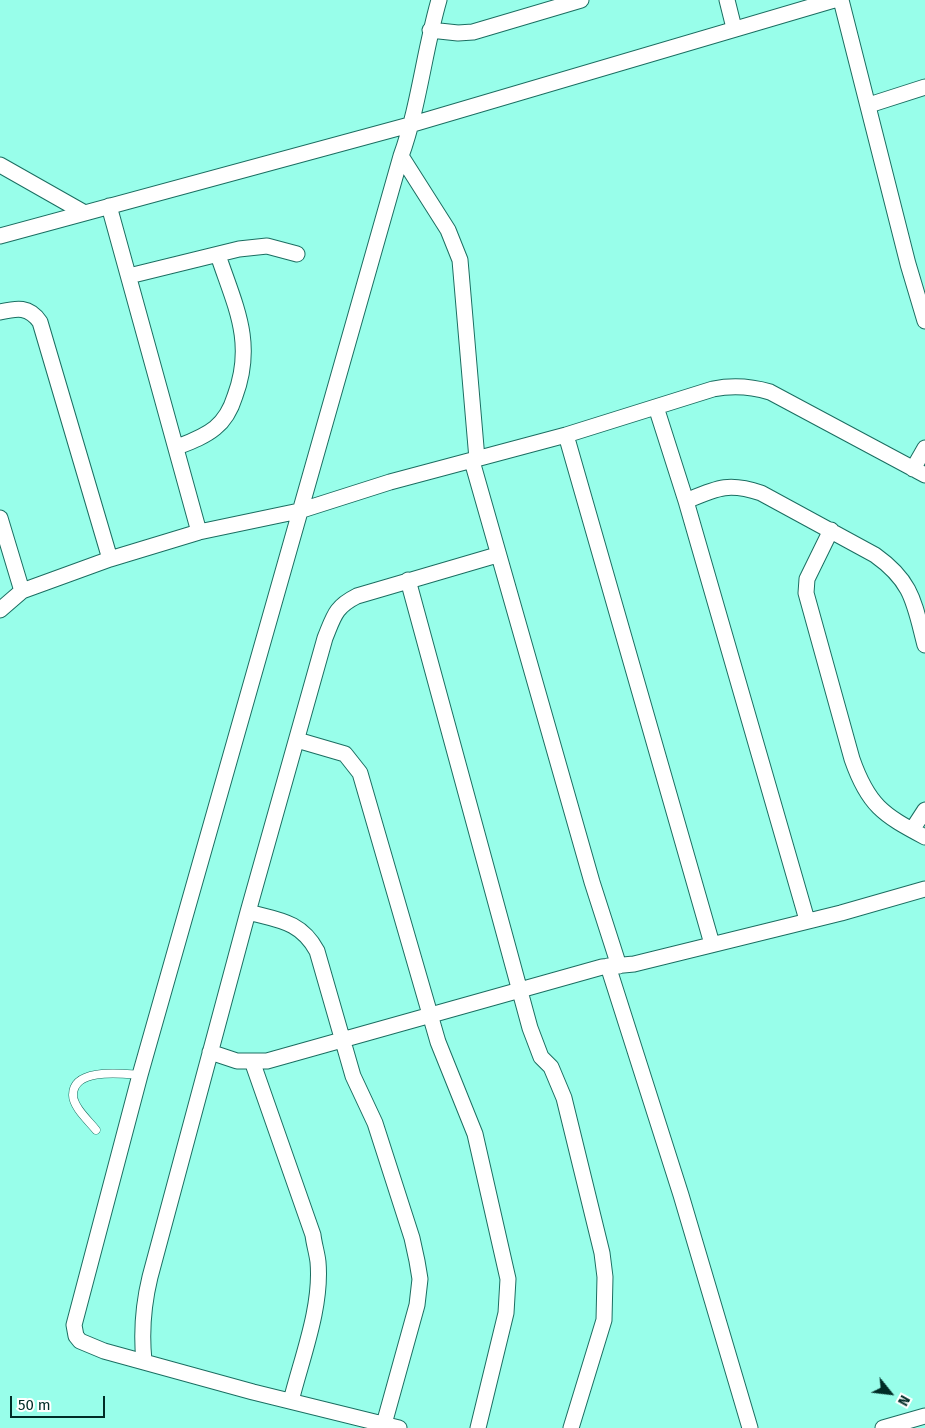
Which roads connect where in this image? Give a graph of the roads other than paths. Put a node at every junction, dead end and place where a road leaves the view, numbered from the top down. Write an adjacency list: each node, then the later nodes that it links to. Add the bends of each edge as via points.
1 (439, 0): 7 (street)
2 (581, 0): 7 (street, via 473,32)
3 (727, 0): 6 (street)
4 (834, 0): 6 (street)
5 (841, 0): 9 (street)
6 (734, 28): 10 (street)
7 (430, 30): 10 (street)
8 (925, 87): 9 (street)
9 (869, 105): 20 (street)
10 (412, 124): 11 (street); 13 (street)
11 (401, 156): 25 (street, via 448,230 460,260); 28 (street)
12 (0, 164): 14 (street)
13 (109, 206): 14 (street); 18 (street)
14 (83, 212): 15 (street)
15 (0, 236)
16 (296, 254): 17 (street, via 267,246)
17 (218, 255): 18 (street); 23 (street, via 243,330 243,373 226,417 206,434)
18 (129, 276): 23 (street)
19 (0, 312): 33 (street, via 25,309 40,322)
20 (925, 321)
21 (656, 407): 22 (street); 26 (street, via 713,389 754,387 778,396); 27 (street)
22 (566, 435): 25 (street); 44 (street)
23 (177, 447): 31 (street)
24 (925, 448): 26 (street)
25 (474, 460): 28 (street); 32 (street)
26 (919, 472)
27 (686, 501): 30 (street, via 737,486 761,493); 43 (street)
28 (299, 511): 31 (street); 51 (street)
29 (0, 518): 35 (street)
30 (831, 530): 37 (street, via 887,563 907,585); 40 (street, via 807,579 808,602 860,781 873,803)
31 (200, 532): 33 (street)
32 (497, 555): 34 (street); 45 (street)
33 (110, 559): 35 (street)
34 (408, 580): 38 (street, via 357,596 337,610 325,638); 46 (street)
35 (22, 591): 36 (street)
36 (0, 610)
37 (925, 645)
38 (297, 740): 42 (street); 47 (street, via 345,754 360,772)
39 (925, 810): 40 (street)
40 (918, 833)
41 (925, 889): 43 (street)
42 (248, 912): 48 (street, via 285,922 310,937 324,971); 49 (street)
43 (807, 920): 44 (street)
44 (712, 944): 45 (street)
45 (614, 966): 46 (street); 59 (street)
46 (522, 990): 47 (street); 58 (street, via 536,1045 551,1067 564,1098 606,1277 604,1320)
47 (431, 1016): 48 (street); 57 (street, via 438,1042 475,1134 508,1279 506,1313)
48 (342, 1039): 50 (street, via 289,1056); 56 (street, via 353,1076 375,1123 412,1238 420,1279)
49 (210, 1052): 50 (street, via 224,1058); 53 (street, via 143,1305)
50 (252, 1061): 54 (street, via 313,1235 318,1261 313,1314)
51 (140, 1075): 52 (lane, via 108,1073 87,1077 76,1086 75,1101); 53 (street, via 74,1325 76,1336 86,1344)
52 (96, 1130)
53 (144, 1362): 54 (street)
54 (291, 1401): 56 (street)
55 (925, 1416): 60 (street)
56 (392, 1426)
57 (478, 1428)
58 (571, 1428)
59 (750, 1428)
60 (883, 1428)

